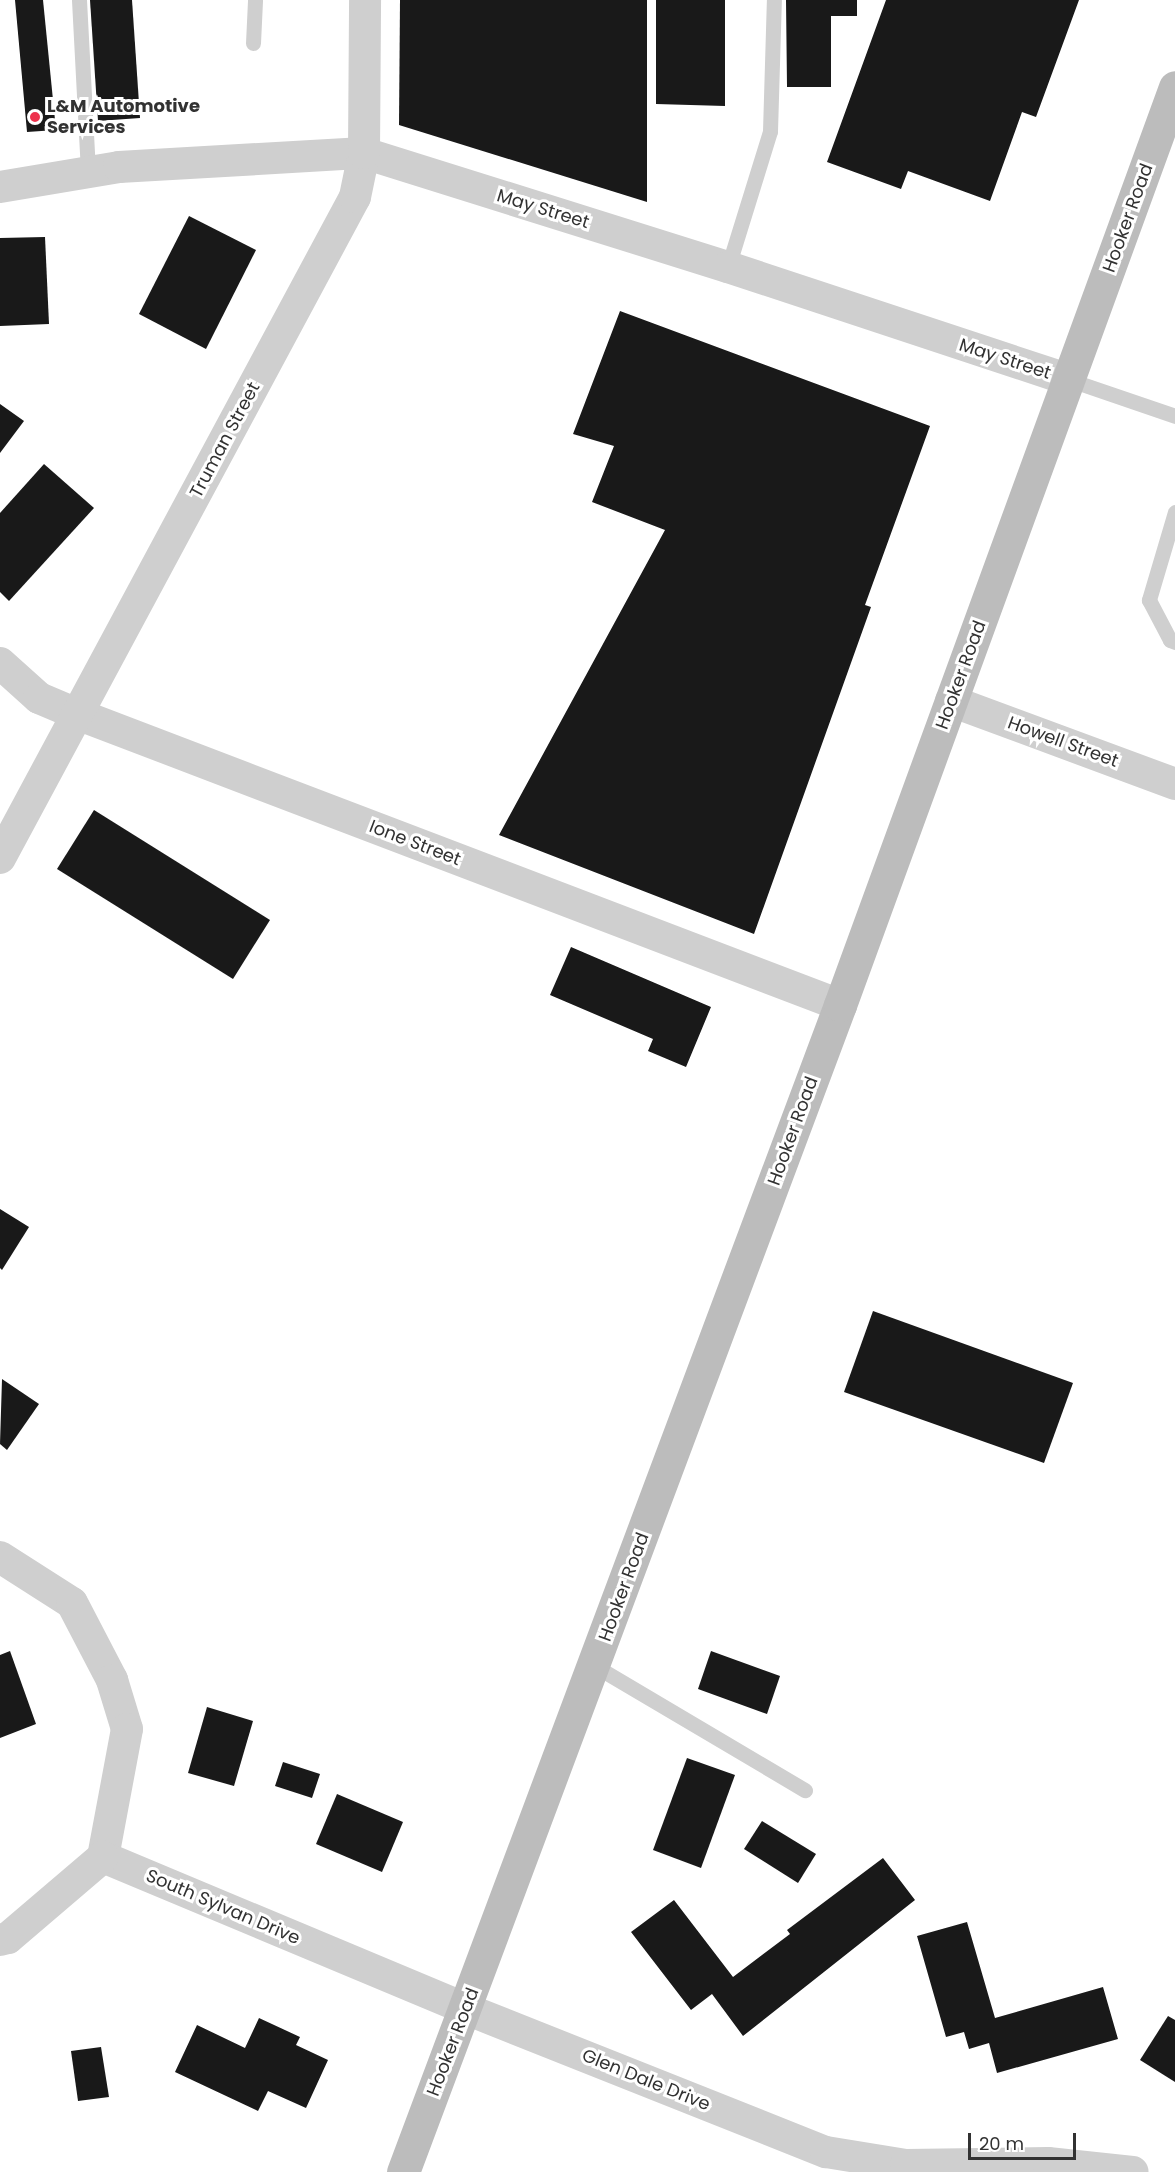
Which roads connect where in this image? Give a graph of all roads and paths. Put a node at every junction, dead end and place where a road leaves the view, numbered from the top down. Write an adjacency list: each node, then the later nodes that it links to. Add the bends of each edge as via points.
1 (79, 0): 8 (lane)
2 (255, 0): 5 (lane)
3 (364, 0): 7 (street, Truman Street)
4 (774, 0): 10 (lane, via 770,131)
5 (253, 44)
6 (1175, 87): 11 (main road, Hooker Road)
7 (364, 153): 8 (street, May Street); 10 (street, May Street); 17 (street, Truman Street, via 355,197)
8 (88, 172): 9 (street, May Street)
9 (0, 187)
10 (728, 267): 11 (street, May Street)
11 (1070, 380): 12 (lane); 16 (main road, Hooker Road)
12 (1175, 416)
13 (1175, 512): 14 (lane, via 1149,600 1170,640)
14 (1175, 642)
15 (0, 663): 17 (street, Ione Street, via 39,698)
16 (951, 701): 18 (street, Howell Street); 20 (main road, Hooker Road)
17 (77, 714): 19 (street, Truman Street); 20 (street, Ione Street)
18 (1175, 784)
19 (0, 858)
20 (840, 1005): 22 (main road, Hooker Road)
21 (0, 1557): 24 (street, via 72,1603 112,1680 127,1729)
22 (595, 1666): 23 (lane); 26 (main road, Hooker Road)
23 (805, 1790)
24 (103, 1857): 25 (street, via 8,1938); 26 (street, South Sylvan Drive)
25 (0, 1940)
26 (466, 2009): 27 (street, Glen Dale Drive); 28 (main road, Hooker Road)
27 (824, 2162): 29 (street, Glen Dale Drive, via 1047,2163)
28 (403, 2172)
29 (1133, 2172)

